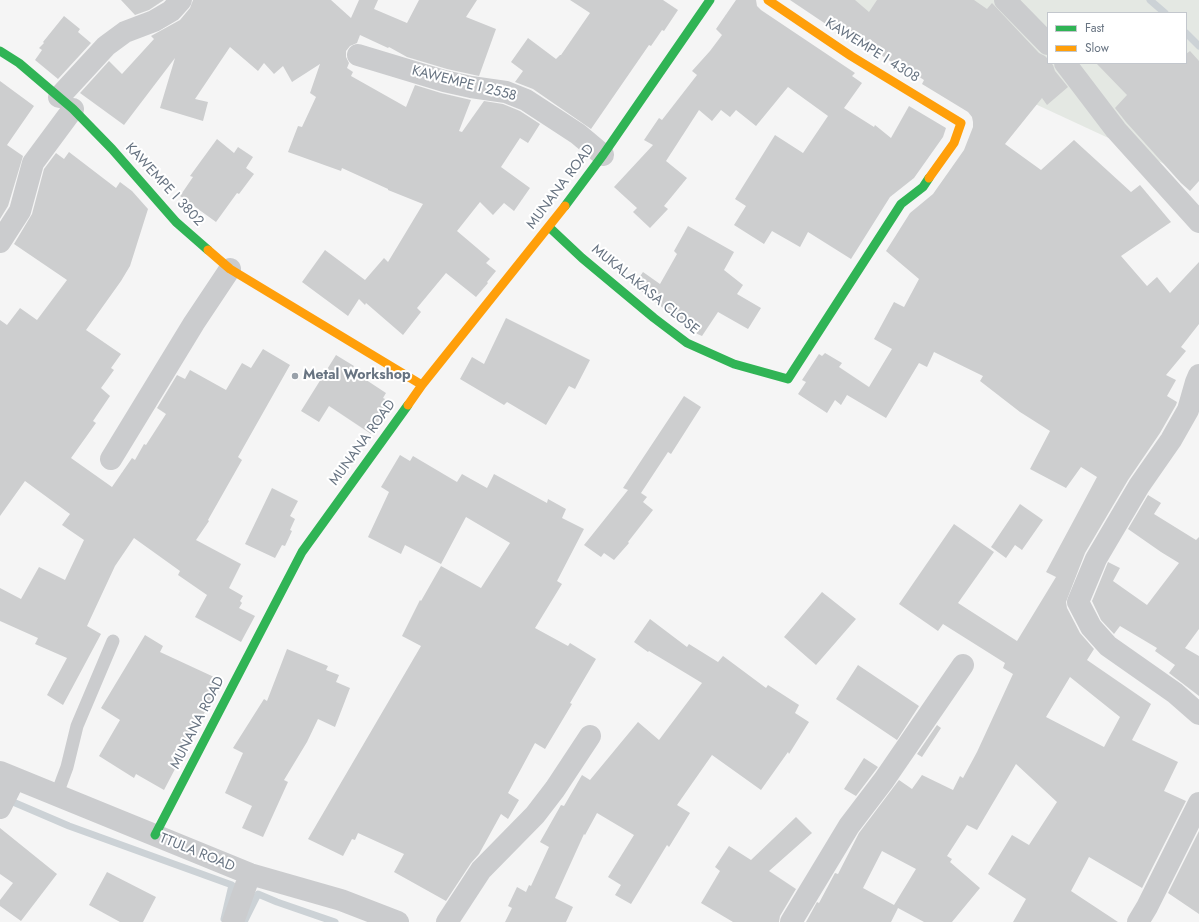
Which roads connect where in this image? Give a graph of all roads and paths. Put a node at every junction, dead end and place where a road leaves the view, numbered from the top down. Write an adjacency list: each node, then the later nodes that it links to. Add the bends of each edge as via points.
1 (181, 0): 9 (street, via 154,21 125,32 106,46)
2 (710, 0): 10 (street, MUNANA ROAD)
3 (768, 0): 15 (street, KAWEMPE I 4308, via 851,56 961,123 954,143 923,187 901,204)
4 (1005, 0): 5 (street)
5 (1047, 43)
6 (0, 51): 9 (street, KAWEMPE I 3802, via 19,63)
7 (358, 56): 10 (street, KAWEMPE I 2558, via 444,81 506,92 526,100 578,134)
8 (1066, 64): 11 (street, via 1116,130)
9 (66, 103): 13 (street, via 33,163 20,211); 14 (street, KAWEMPE I 3802, via 112,149 176,222)
10 (603, 154): 12 (street, MUNANA ROAD)
11 (1199, 222)
12 (549, 227): 15 (street, MUKALAKASA CLOSE, via 582,258 687,344 734,364 788,379); 17 (street, MUNANA ROAD)
13 (0, 242)
14 (230, 268): 17 (street, KAWEMPE I 3802); 18 (street)
15 (834, 308)
16 (1199, 375): 21 (street, via 1188,410 1100,553 1078,602 1091,627 1108,646 1175,693)
17 (422, 384): 27 (street, MUNANA ROAD, via 302,552)
18 (111, 459)
19 (113, 641): 24 (lane, via 77,726)
20 (963, 665): 32 (street, via 849,826)
21 (1199, 714)
22 (590, 736): 31 (street, via 555,790 535,815 481,870)
23 (8, 775): 24 (street, TTULA ROAD); 26 (street)
24 (57, 794): 27 (street, TTULA ROAD)
25 (1199, 804): 33 (street)
26 (0, 808)
27 (155, 835): 28 (street, TTULA ROAD)
28 (250, 874): 29 (street); 30 (street, TTULA ROAD, via 341,900)
29 (233, 922)
30 (398, 922)
31 (447, 922)
32 (791, 922)
33 (1138, 922)

